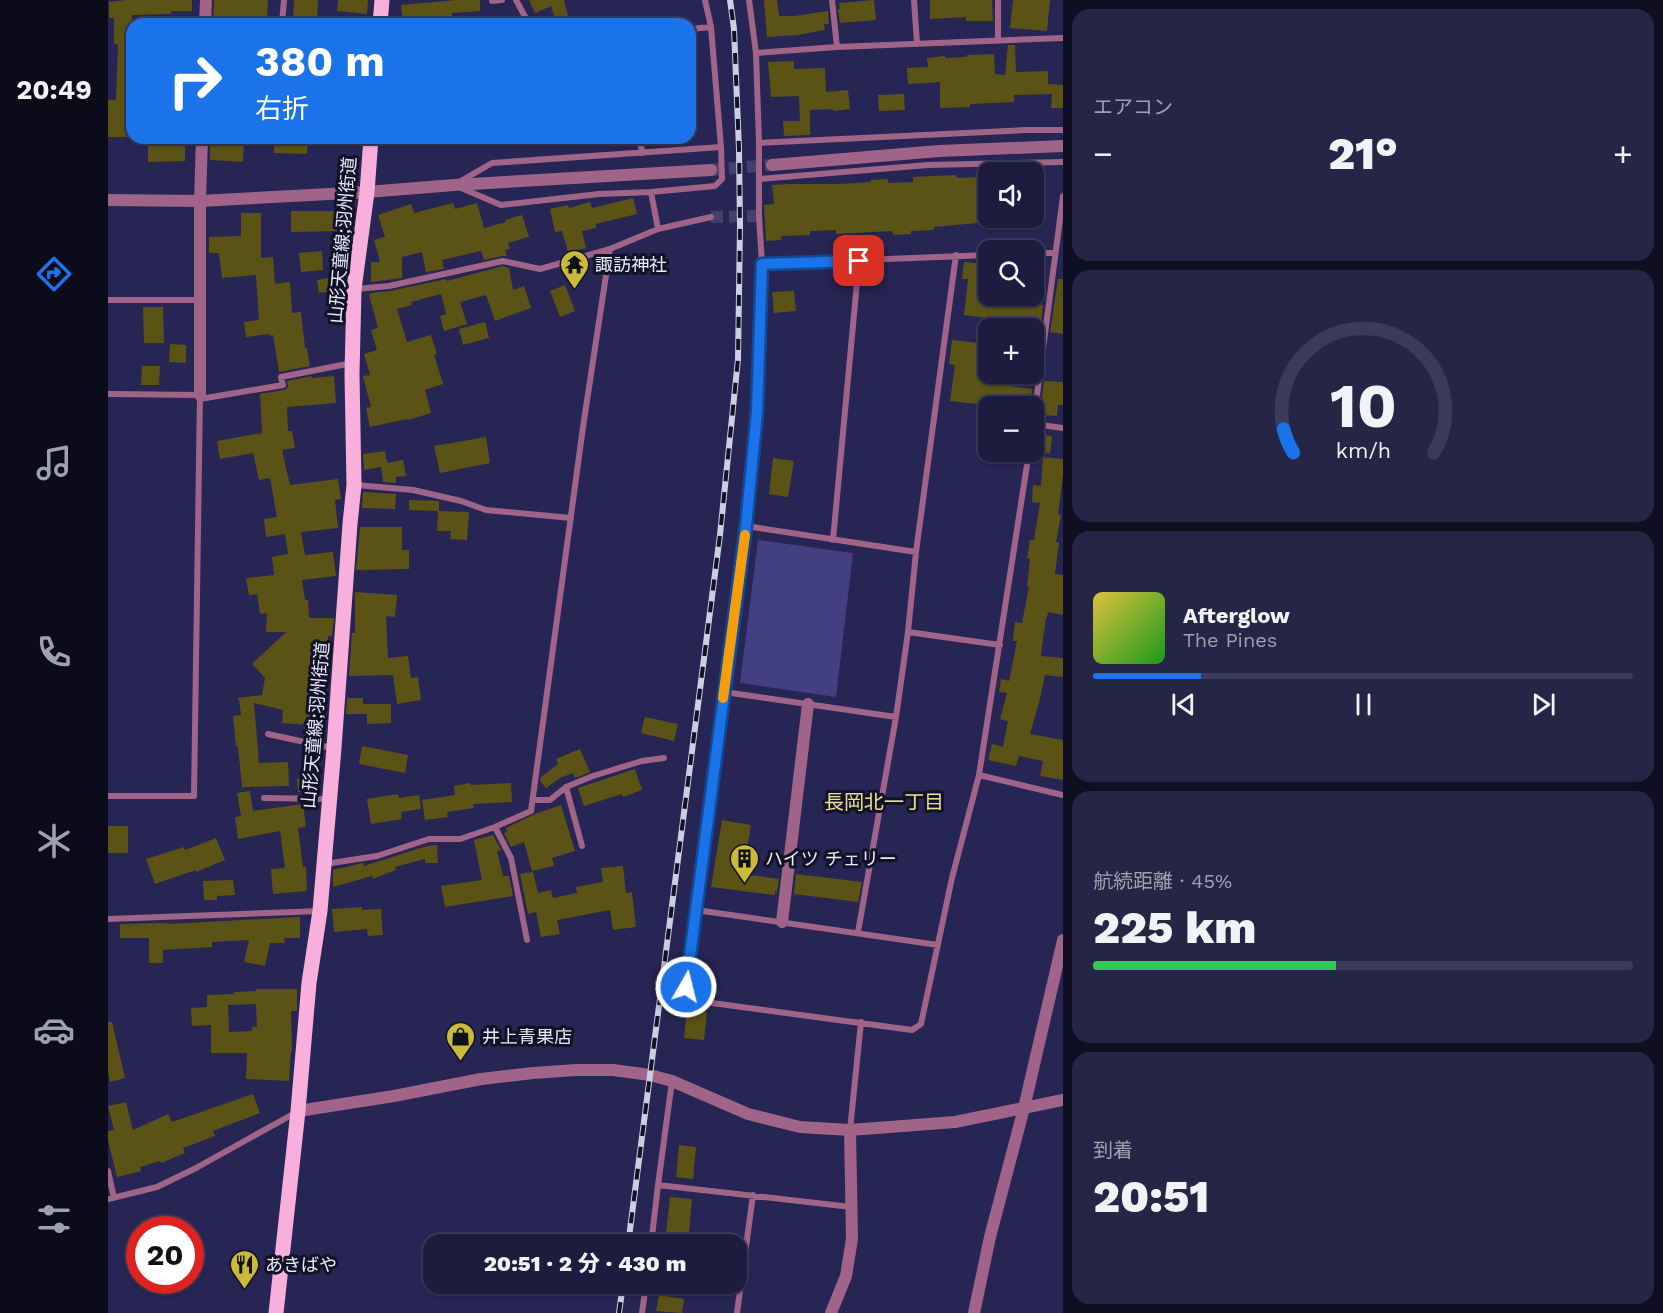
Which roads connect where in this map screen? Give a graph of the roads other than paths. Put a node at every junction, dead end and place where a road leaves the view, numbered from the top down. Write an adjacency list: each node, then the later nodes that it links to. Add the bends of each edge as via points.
1 (206, 0): 12 (street)
2 (284, 0): 13 (lane)
3 (382, 0): 14 (main road)
4 (502, 0): 11 (lane)
5 (516, 0): 15 (lane)
6 (705, 0): 16 (lane)
7 (749, 0): 22 (lane)
8 (832, 0): 21 (lane)
9 (914, 0): 20 (lane)
10 (998, 0): 19 (lane)
11 (492, 1)
12 (205, 18)
13 (282, 18)
14 (380, 18)
15 (526, 18)
16 (711, 27): 17 (lane); 29 (lane)
17 (696, 28)
18 (1063, 38): 19 (lane)
19 (998, 40): 20 (lane)
20 (917, 43): 21 (lane)
21 (837, 47): 22 (lane)
22 (756, 53): 24 (lane)
23 (1063, 130): 24 (lane)
24 (759, 143): 34 (lane)
25 (202, 144): 40 (street)
26 (371, 144): 36 (main road, 山形天童線;羽州街道)
27 (640, 144): 30 (lane)
28 (1063, 146): 32 (street, via 939,151)
29 (721, 147): 30 (lane); 37 (lane, via 722,179 715,186)
30 (643, 153): 35 (lane, via 492,163)
31 (1063, 162): 34 (lane, via 928,165)
32 (772, 165)
33 (711, 170): 35 (street)
34 (759, 179): 49 (lane)
35 (454, 185): 36 (street); 37 (lane, via 501,205)
36 (368, 192): 40 (street); 50 (main road, 山形天童線;羽州街道)
37 (651, 192): 42 (lane)
38 (1063, 196): 45 (lane)
39 (108, 200): 40 (street)
40 (200, 201): 52 (street)
41 (711, 217): 42 (lane)
42 (658, 229): 43 (lane)
43 (610, 249): 50 (lane, via 540,269 503,261 389,286); 61 (lane)
44 (1044, 253): 45 (lane)
45 (1054, 253): 55 (lane)
46 (956, 255): 47 (lane); 48 (lane); 64 (lane)
47 (978, 255)
48 (859, 261): 49 (lane); 63 (lane)
49 (762, 264): 62 (lane, via 757,412)
50 (354, 289): 53 (main road, 山形天童線;羽州街道)
51 (108, 300): 52 (lane)
52 (199, 300): 56 (street)
53 (352, 363): 56 (lane, via 281,377 283,385); 60 (main road, 山形天童線;羽州街道)
54 (108, 394): 56 (lane)
55 (1037, 396)
56 (200, 397): 76 (lane, via 194,796)
57 (1044, 425): 58 (lane)
58 (1063, 428)
59 (1027, 462): 66 (lane)
60 (354, 485): 61 (lane, via 413,490 486,510); 71 (main road, 山形天童線;羽州街道)
61 (571, 518): 79 (lane)
62 (746, 526): 63 (lane); 67 (lane)
63 (833, 540): 64 (lane)
64 (916, 552): 65 (lane)
65 (908, 632): 66 (lane); 69 (lane)
66 (1000, 645): 73 (lane)
67 (724, 692): 68 (lane); 83 (lane)
68 (808, 704): 69 (lane); 86 (street)
69 (896, 717): 87 (lane)
70 (268, 734): 71 (lane)
71 (334, 748): 78 (main road, 山形天童線;羽州街道)
72 (664, 758): 74 (lane, via 642,761)
73 (979, 775): 75 (lane); 90 (lane)
74 (566, 787): 79 (lane, via 550,800); 81 (lane)
75 (1063, 795)
76 (108, 796)
77 (264, 798): 78 (lane)
78 (329, 799): 82 (main road, 山形天童線;羽州街道)
79 (533, 800): 80 (lane, via 531,811)
80 (495, 827): 82 (lane, via 460,839 429,839 377,856); 88 (lane, via 511,858)
81 (582, 846)
82 (323, 864): 84 (main road, 山形天童線;羽州街道)
83 (696, 910): 86 (lane); 91 (lane, via 686,987 697,1001)
84 (320, 911): 85 (lane); 95 (main road, 山形天童線;羽州街道, via 309,983)
85 (108, 919)
86 (782, 922): 87 (lane)
87 (858, 932): 90 (lane)
88 (527, 940)
89 (1063, 940): 94 (street)
90 (938, 945): 91 (lane, via 921,1024 912,1030)
91 (861, 1022): 96 (lane)
92 (672, 1081): 95 (street, via 613,1070 533,1073); 96 (street, via 748,1114 800,1127); 98 (lane)
93 (1063, 1100): 94 (street)
94 (1024, 1108): 96 (street, via 955,1122); 108 (street, via 990,1237)
95 (298, 1111): 100 (lane, via 157,1187); 104 (main road, 山形天童線;羽州街道)
96 (850, 1130): 101 (street)
97 (108, 1171): 100 (lane)
98 (658, 1185): 99 (lane); 102 (lane)
99 (753, 1196): 101 (lane); 106 (lane)
100 (111, 1198)
101 (851, 1207): 107 (street, via 852,1239 846,1276)
102 (652, 1234)
103 (645, 1294): 105 (lane)
104 (276, 1313)
105 (642, 1313)
106 (737, 1313)
107 (831, 1313)
108 (975, 1313)

